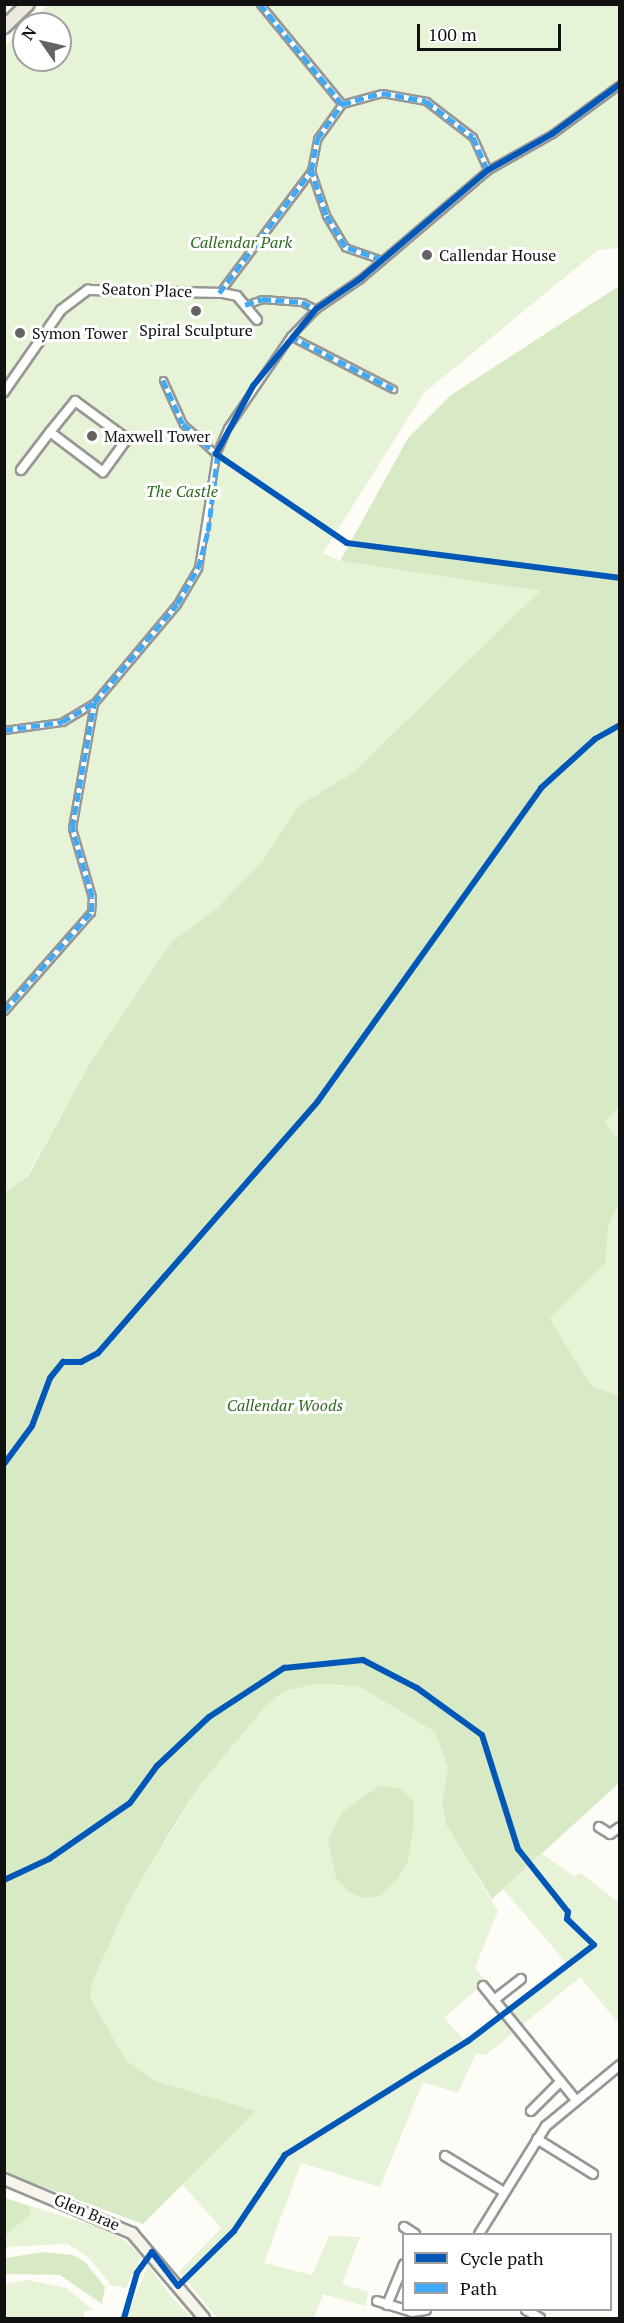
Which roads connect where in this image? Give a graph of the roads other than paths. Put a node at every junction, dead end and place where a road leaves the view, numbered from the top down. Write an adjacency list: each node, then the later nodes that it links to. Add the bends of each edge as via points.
1 (28, 4): 3 (main road)
2 (260, 4): 5 (street)
3 (4, 27)
4 (620, 84): 6 (street, via 552,134)
5 (342, 104): 6 (street, via 382,93 426,101 473,137); 7 (street, via 316,139)
6 (488, 170): 8 (street)
7 (311, 171): 8 (street, via 345,247); 9 (street)
8 (382, 260): 11 (street)
9 (219, 293): 10 (street, Seaton Place, via 237,296); 16 (street, Seaton Place, via 88,290 61,310)
10 (245, 305): 11 (street, via 262,299 302,302); 12 (street, Seaton Place)
11 (316, 309): 13 (street)
12 (256, 320)
13 (290, 336): 15 (street); 18 (street, via 253,386)
14 (163, 380): 18 (street, via 183,423)
15 (393, 389)
16 (4, 392)
17 (50, 432): 17 (street, via 103,472 127,439 75,401); 19 (street)
18 (216, 454): 20 (street, via 198,568 177,604)
19 (21, 470)
20 (94, 703): 21 (street, via 62,722); 22 (street, via 72,828 92,897 91,912)
21 (4, 730)
22 (4, 1011)
23 (599, 1827): 24 (street, via 610,1834)
24 (620, 1827)
25 (520, 1978): 27 (street)
26 (483, 1986): 27 (street)
27 (494, 2000): 29 (street)
28 (620, 2065): 30 (street)
29 (561, 2081): 30 (street); 31 (street)
30 (576, 2100): 32 (street)
31 (531, 2111)
32 (537, 2139): 34 (street); 36 (street)
33 (445, 2156): 36 (street)
34 (593, 2174)
35 (8, 2180): 44 (main road, Glen Brae, via 132,2233)
36 (504, 2192): 39 (street)
37 (404, 2228): 38 (street)
38 (413, 2233)
39 (480, 2233)
40 (402, 2269): 42 (street)
41 (377, 2301): 42 (street)
42 (387, 2305): 43 (street)
43 (402, 2308)
44 (204, 2319)

